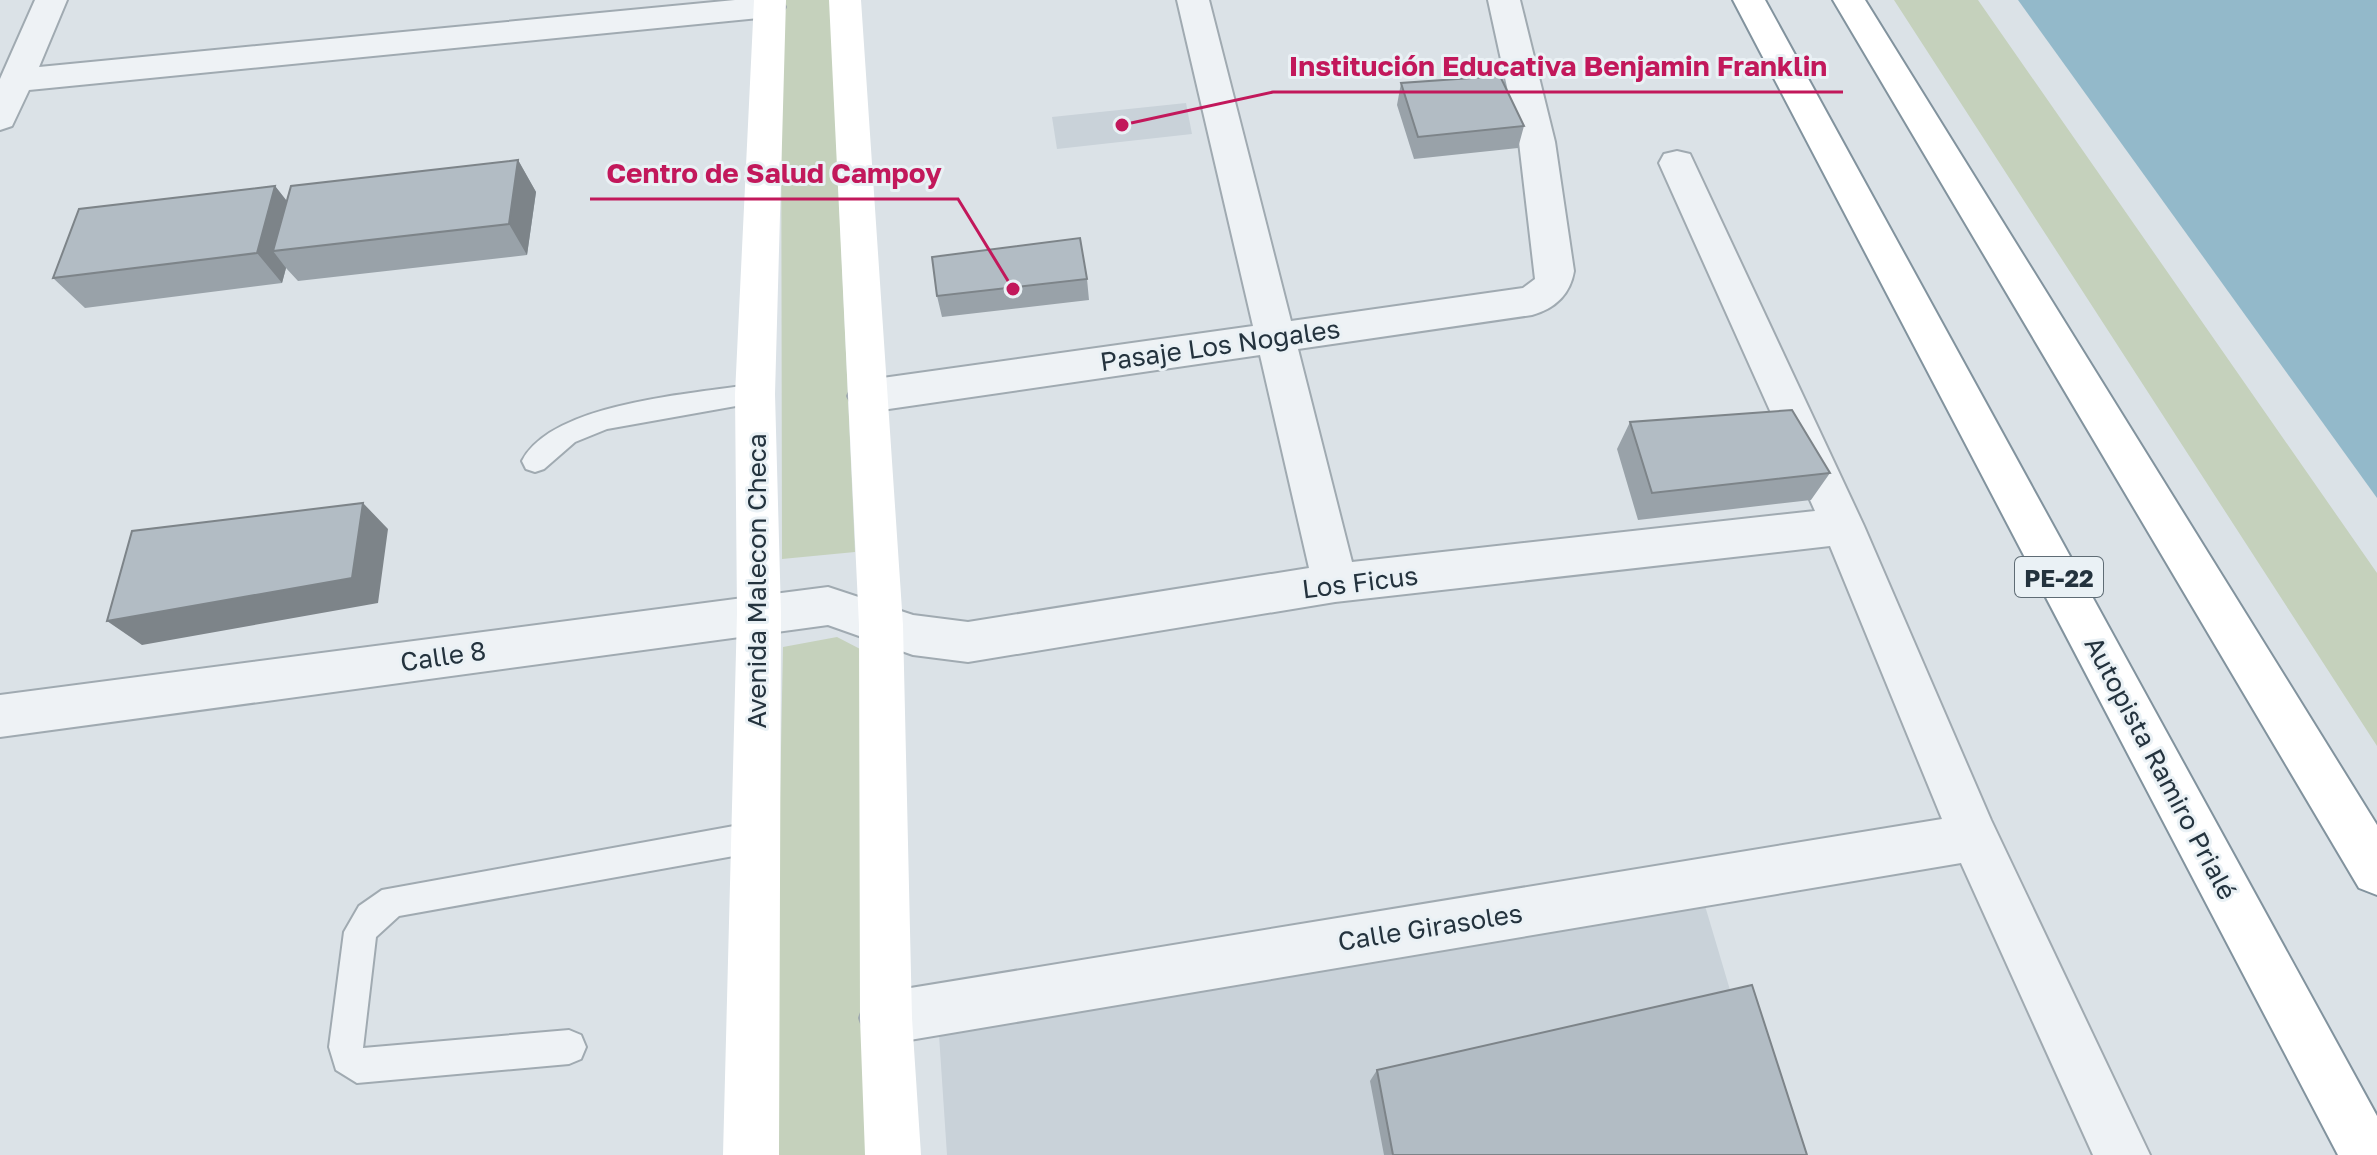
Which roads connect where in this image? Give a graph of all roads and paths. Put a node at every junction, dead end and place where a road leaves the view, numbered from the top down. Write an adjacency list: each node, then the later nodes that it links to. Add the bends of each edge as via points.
1 (51, 0): 8 (street)
2 (1193, 0): 11 (street)
3 (1504, 0): 11 (street, Pasaje Los Nogales, via 1537,142 1554,283 1532,301)
4 (1749, 0): 28 (main road, Autopista Ramiro Prialé / PE-22)
5 (1849, 0): 22 (main road)
6 (769, 4): 8 (street); 12 (main road, Avenida Malecon Checa)
7 (845, 7): 13 (main road)
8 (15, 66): 9 (street)
9 (0, 118)
10 (1677, 163): 15 (street)
11 (1275, 337): 13 (street, Pasaje Los Nogales); 16 (street)
12 (755, 394): 14 (lane, via 603,419 566,435); 17 (main road, Avenida Malecon Checa)
13 (868, 396): 18 (main road)
14 (535, 461)
15 (1843, 526): 16 (street, Los Ficus); 21 (street)
16 (1335, 583): 18 (street, Los Ficus, via 968,642 947,642)
17 (759, 613): 18 (street, Calle 8, via 845,607); 19 (street, Calle 8); 20 (main road, Avenida Malecon Checa)
18 (881, 625): 23 (main road)
19 (0, 716)
20 (756, 837): 24 (lane, via 393,901 370,917 360,932 346,1047 357,1066); 25 (main road, Avenida Malecon Checa)
21 (1974, 837): 23 (street, Calle Girasoles); 27 (street)
22 (2377, 871)
23 (886, 1018): 26 (main road)
24 (569, 1047)
25 (751, 1155)
26 (893, 1155)
27 (2122, 1155)
28 (2368, 1155)

